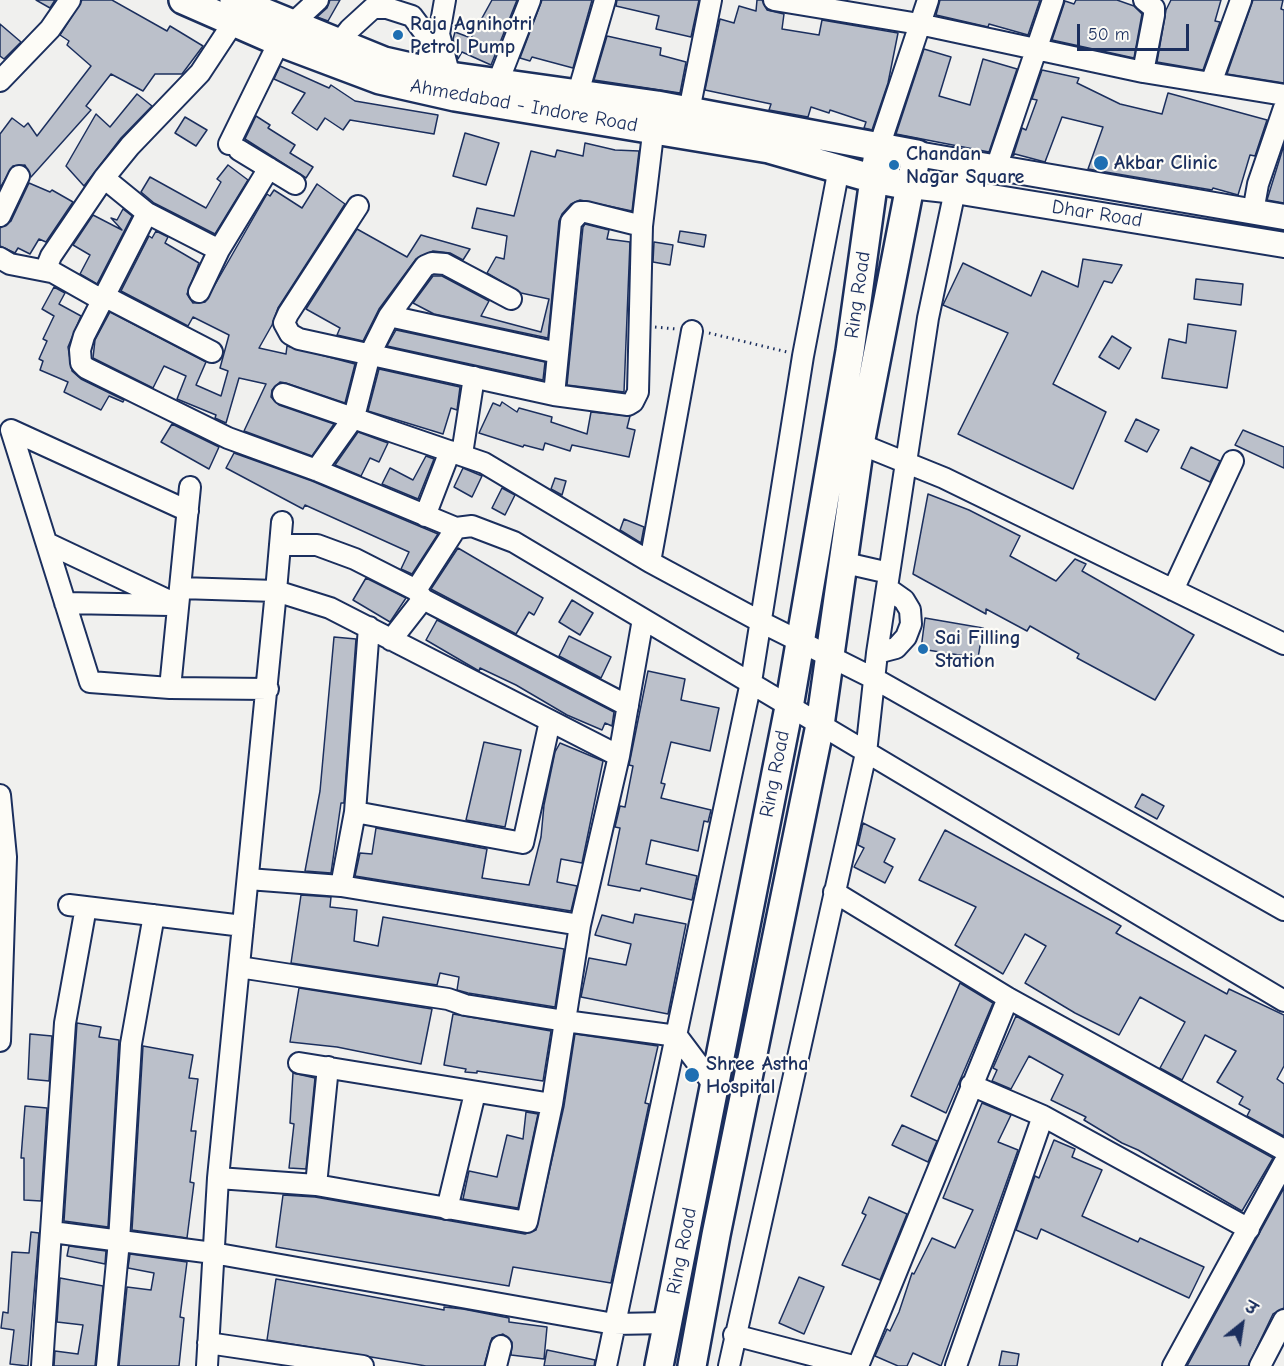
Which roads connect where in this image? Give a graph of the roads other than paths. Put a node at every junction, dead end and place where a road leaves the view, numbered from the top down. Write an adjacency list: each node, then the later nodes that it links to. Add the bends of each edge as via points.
1 (70, 0): 19 (street, via 50,29)
2 (183, 0): 13 (highway, Ahmedabad - Indore Road)
3 (318, 0): 15 (street)
4 (445, 0): 21 (street)
5 (530, 0): 20 (street)
6 (605, 0): 23 (street)
7 (711, 0): 26 (street)
8 (774, 0): 14 (street)
9 (928, 0): 14 (street)
10 (1053, 0): 16 (street)
11 (1144, 0): 18 (street, via 1154,8 1154,15)
12 (1241, 0): 22 (street)
13 (234, 12): 15 (highway, Ahmedabad - Indore Road); 35 (street, via 195,79 130,146)
14 (919, 24): 16 (street); 28 (street)
15 (286, 33): 17 (highway, Ahmedabad - Indore Road); 31 (street, via 234,147)
16 (1035, 48): 18 (street); 33 (street)
17 (332, 51): 21 (highway, Ahmedabad - Indore Road, via 384,61); 21 (street, via 373,8 387,8 412,16 421,25)
18 (1143, 72): 22 (street)
19 (0, 81)
20 (498, 82): 21 (highway, Ahmedabad - Indore Road); 23 (highway, Ahmedabad - Indore Road)
21 (439, 83): 27 (highway, Ahmedabad - Indore Road)
22 (1211, 83): 24 (street)
23 (578, 93): 27 (highway, Ahmedabad - Indore Road)
24 (1284, 95)
25 (1284, 108): 41 (street, via 1258,184)
26 (689, 111): 27 (highway, Ahmedabad - Indore Road); 28 (highway, Ahmedabad - Indore Road)
27 (655, 117): 32 (highway, Ahmedabad - Indore Road); 45 (street)
28 (879, 147): 29 (highway, Ahmedabad - Indore Road); 36 (highway, Ring Road)
29 (917, 154): 30 (main road, Dhar Road); 38 (highway, Ring Road)
30 (960, 162): 33 (main road, Dhar Road); 39 (street)
31 (269, 168): 37 (street); 47 (street)
32 (839, 168): 36 (highway, Ahmedabad - Indore Road); 83 (street, via 803,356)
33 (996, 168): 41 (main road, Dhar Road)
34 (19, 176): 43 (street)
35 (105, 178): 42 (street); 49 (street, via 51,256 47,266)
36 (874, 179): 38 (highway, Ahmedabad - Indore Road); 86 (highway, Ring Road, via 849,351)
37 (295, 184)
38 (910, 186): 39 (main road, Dhar Road); 62 (highway, Ring Road)
39 (955, 191): 46 (main road, Dhar Road); 65 (street, via 928,318)
40 (358, 206): 57 (street, via 284,323 290,334 299,339)
41 (1253, 212): 44 (main road, Dhar Road)
42 (147, 213): 47 (street); 51 (street)
43 (0, 216)
44 (1284, 217)
45 (642, 226): 56 (street, via 586,212 575,216 569,234); 60 (street, via 638,392 633,402 621,404)
46 (1284, 245)
47 (219, 250): 50 (street)
48 (0, 258): 49 (street, via 10,264)
49 (51, 272): 51 (street)
50 (199, 292)
51 (103, 298): 55 (street); 66 (street, via 80,350 81,363 86,368 199,425)
52 (511, 299): 53 (street, via 445,264 432,263 416,277)
53 (389, 316): 56 (street); 57 (street)
54 (692, 331): 74 (street)
55 (212, 352)
56 (558, 353): 60 (street)
57 (370, 354): 58 (street); 61 (street)
58 (474, 377): 60 (street); 63 (street)
59 (283, 394): 61 (street)
60 (554, 395)
61 (354, 417): 63 (street); 66 (street)
62 (860, 444): 65 (street); 75 (highway, Ring Road)
63 (456, 453): 69 (street); 74 (street, via 484,463)
64 (1233, 461): 77 (street)
65 (906, 463): 76 (street); 77 (street)
66 (316, 470): 69 (street)
67 (190, 487): 68 (street)
68 (188, 511): 72 (street, via 11,430); 80 (street)
69 (425, 516): 71 (street)
70 (282, 522): 73 (street)
71 (456, 528): 79 (street); 82 (street, via 472,526 514,542)
72 (47, 543): 80 (street); 81 (street)
73 (280, 544): 78 (street); 79 (street, via 316,545 355,559)
74 (650, 562): 83 (street)
75 (841, 562): 76 (street); 89 (highway, Ring Road)
76 (888, 580): 88 (street); 88 (street, via 910,610 911,624 896,648)
77 (1173, 590): 87 (street)
78 (276, 591): 80 (street); 84 (street, via 330,608); 93 (street)
79 (419, 595): 85 (street); 94 (street)
80 (179, 596): 81 (street); 92 (street)
81 (65, 603): 92 (street, via 90,682)
82 (643, 619): 91 (street); 94 (street)
83 (763, 623): 86 (street); 91 (street)
84 (369, 627): 85 (street); 101 (street)
85 (392, 639): 96 (street)
86 (799, 639): 89 (street); 95 (highway, Ring Road)
87 (1284, 644)
88 (877, 653): 90 (street)
89 (831, 655): 90 (street); 97 (highway, Ring Road)
90 (875, 678): 98 (street); 105 (street)
91 (752, 682): 95 (street); 113 (street)
92 (170, 688): 93 (street)
93 (268, 689): 102 (street)
94 (628, 706): 99 (street)
95 (789, 707): 97 (street); 117 (highway, Ring Road)
96 (550, 721): 99 (street); 101 (street, via 523,843)
97 (820, 725): 98 (street); 146 (highway, Ring Road)
98 (866, 753): 104 (street); 111 (street)
99 (619, 756): 107 (street)
100 (0, 795): 114 (street, via 6,857)
101 (355, 812): 103 (street)
102 (248, 879): 103 (street); 108 (street)
103 (341, 886): 107 (street)
104 (834, 892): 110 (street); 134 (street)
105 (1284, 910)
106 (154, 915): 108 (street); 128 (street, via 77,906 65,1023); 129 (street, via 131,1044)
107 (580, 925): 112 (street)
108 (243, 926): 109 (street)
109 (239, 967): 112 (street); 124 (street)
110 (1008, 998): 118 (street); 122 (street)
111 (1284, 1001)
112 (565, 1021): 113 (street); 120 (street)
113 (677, 1036): 117 (street); 132 (street)
114 (0, 1041)
115 (299, 1064): 116 (street)
116 (328, 1067): 119 (street); 125 (street)
117 (713, 1084): 133 (highway, Ring Road)
118 (971, 1085): 121 (street); 149 (street)
119 (474, 1094): 120 (street); 126 (street)
120 (552, 1104): 126 (street, via 527,1222)
121 (1043, 1116): 127 (street); 150 (street)
122 (1284, 1149)
123 (1284, 1163): 127 (street)
124 (218, 1178): 125 (street); 130 (street)
125 (316, 1185): 126 (street)
126 (447, 1209)
127 (1249, 1229): 151 (street)
128 (52, 1232): 129 (street); 139 (street)
129 (119, 1241): 130 (street); 140 (street)
130 (213, 1253): 132 (street); 135 (street)
131 (1284, 1320): 137 (street)
132 (614, 1323): 133 (street); 144 (street)
133 (668, 1323): 145 (highway, Ring Road)
134 (734, 1335): 147 (street); 148 (street)
135 (208, 1343): 138 (street); 141 (street)
136 (501, 1346): 143 (street)
137 (1271, 1357)
138 (309, 1361): 142 (street)
139 (42, 1366)
140 (107, 1366)
141 (207, 1366)
142 (363, 1366)
143 (496, 1366)
144 (606, 1366)
145 (659, 1366)
146 (692, 1366)
147 (729, 1366)
148 (853, 1366)
149 (858, 1366)
150 (956, 1366)
151 (1173, 1366)

